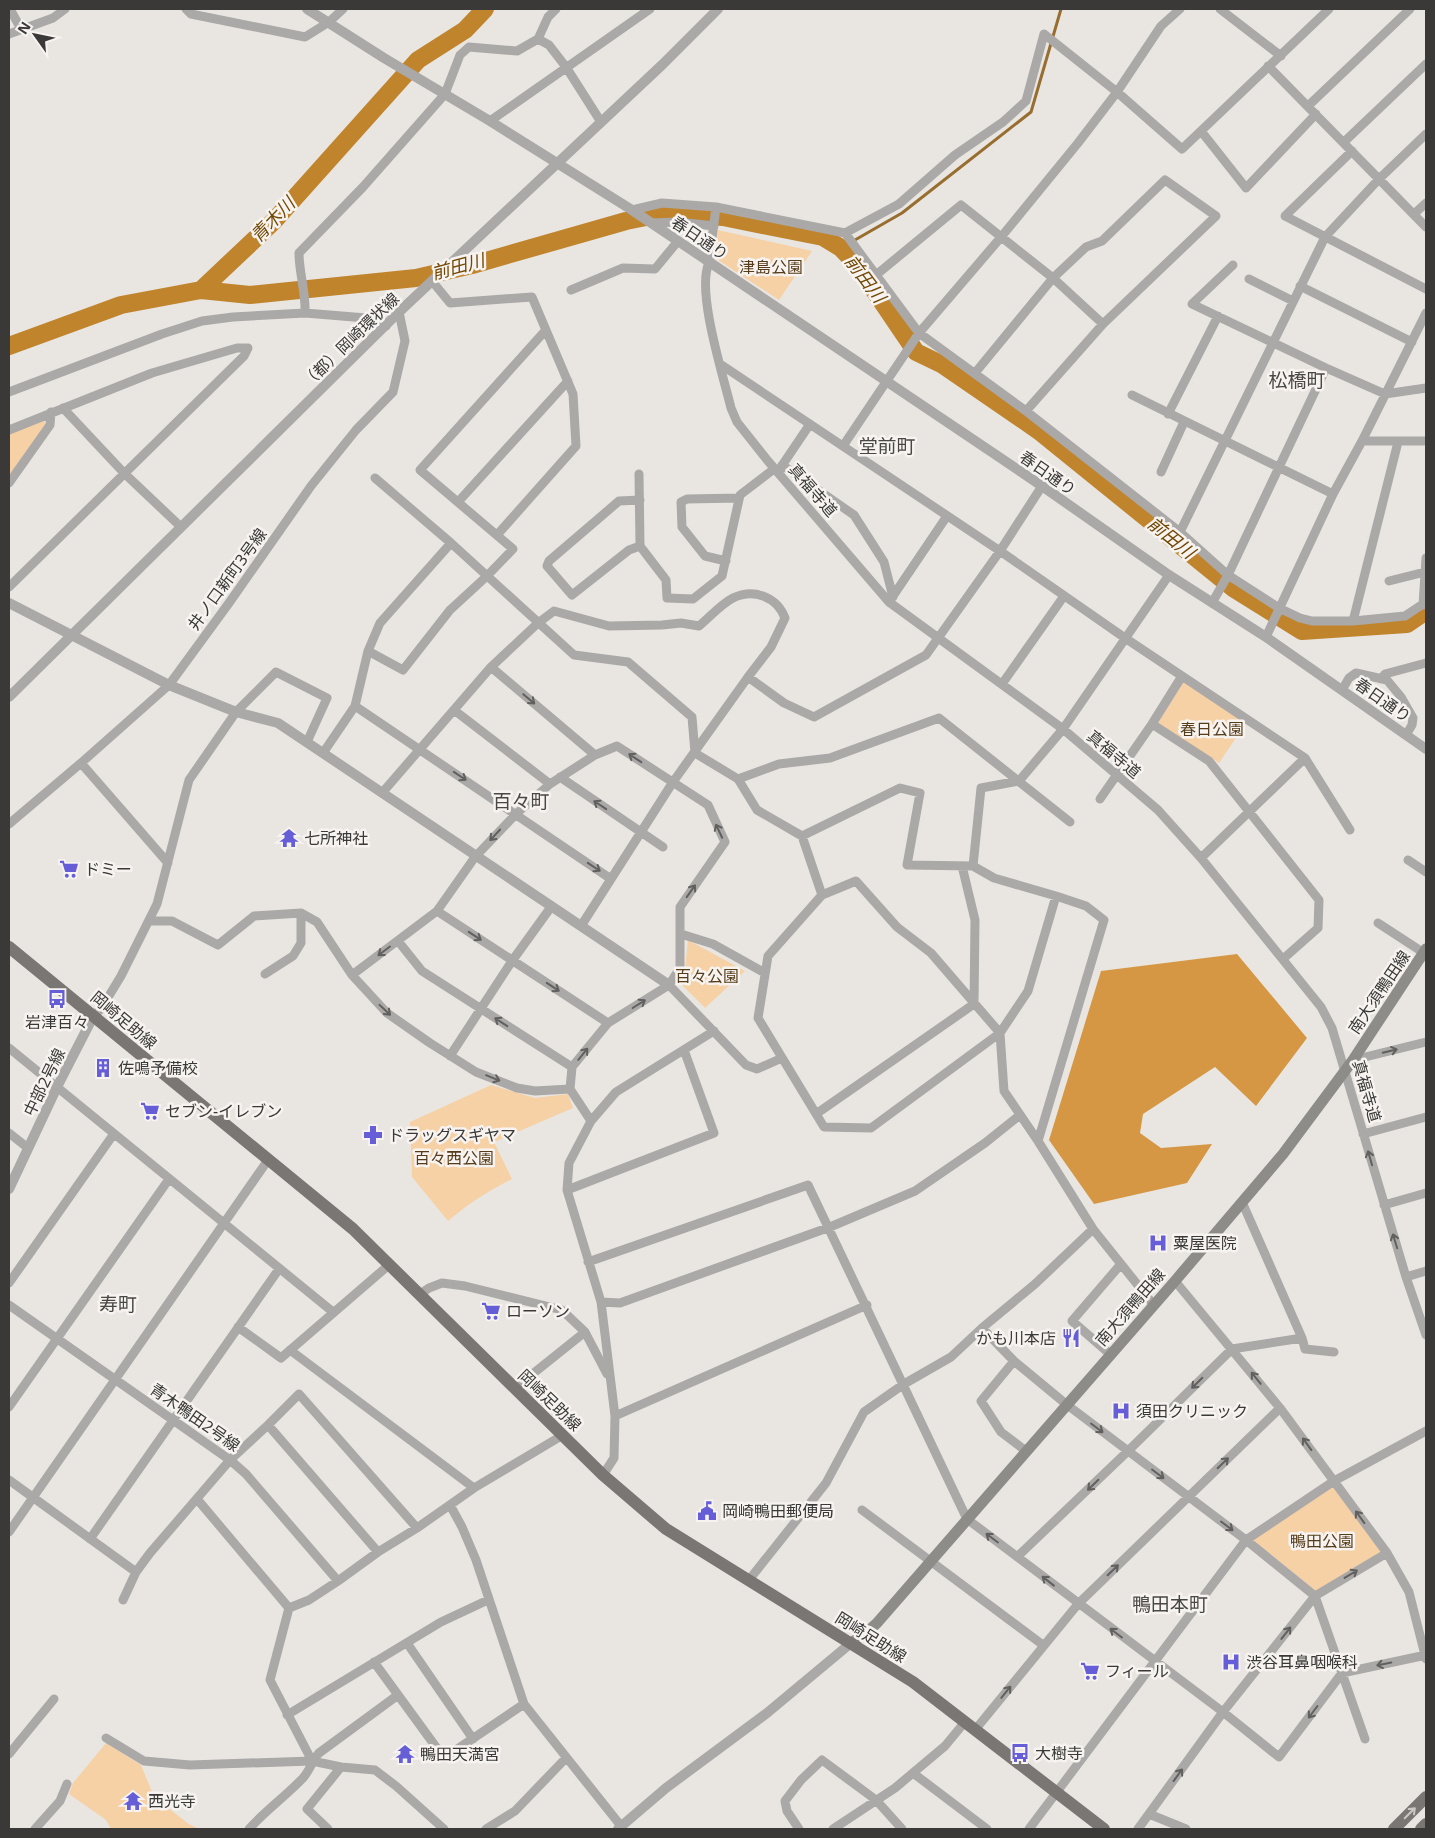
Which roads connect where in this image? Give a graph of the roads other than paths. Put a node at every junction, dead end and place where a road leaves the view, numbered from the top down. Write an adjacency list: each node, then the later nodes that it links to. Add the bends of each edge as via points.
1 (10, 9): 15 (street)
2 (65, 9): 15 (street, via 53,18)
3 (186, 9): 14 (street, via 191,14 305,38)
4 (307, 9): 14 (street)
5 (343, 9): 14 (street)
6 (556, 9): 17 (street, via 548,17)
7 (650, 9): 21 (street)
8 (718, 9): 27 (street, （都）岡崎環状線)
9 (1180, 9): 22 (street, via 1161,26)
10 (1220, 9): 18 (street)
11 (1315, 9): 13 (street)
12 (1410, 9): 24 (street)
13 (1326, 12): 18 (street)
14 (329, 22): 23 (street)
15 (21, 29): 16 (street)
16 (9, 34)
17 (538, 39): 21 (street, via 549,45); 23 (street, via 517,51 469,47 460,55)
18 (1281, 56): 20 (street)
19 (1426, 64): 30 (street)
20 (1268, 66): 24 (street); 28 (street)
21 (566, 67): 26 (street); 27 (street)
22 (1117, 92): 28 (street, via 1182,149); 41 (street, via 1044,34 1026,101 899,204); 42 (street)
23 (443, 94): 26 (street); 56 (street, via 363,187 299,253)
24 (1308, 106): 25 (street)
25 (1316, 114): 28 (street, via 1246,188); 30 (street)
26 (490, 121): 32 (street)
27 (601, 122): 32 (street, （都）岡崎環状線)
28 (1201, 131)
29 (1426, 134): 33 (street)
30 (1344, 142): 31 (street)
31 (1352, 151): 33 (street); 43 (street, via 1285,216)
32 (558, 163): 36 (street); 50 (street, （都）岡崎環状線)
33 (1379, 179): 37 (street); 43 (street)
34 (1426, 203): 37 (street)
35 (716, 208): 36 (street, via 662,204); 39 (street, 真福寺道); 41 (street)
36 (632, 210): 38 (street, 春日通り)
37 (1414, 214): 40 (street)
38 (652, 224): 39 (street, via 678,222); 44 (street, 春日通り)
39 (714, 226): 45 (street, 真福寺道)
40 (1426, 227)
41 (845, 233): 47 (street)
42 (1002, 236): 47 (street, via 962,205); 48 (street); 63 (street)
43 (1325, 237): 51 (street); 52 (street)
44 (678, 241): 45 (street, 春日通り); 53 (street, via 655,269 623,268)
45 (709, 263): 66 (street, 真福寺道, via 706,304); 70 (street, 春日通り)
46 (1233, 265): 58 (street, via 1192,304)
47 (876, 275): 63 (street)
48 (1053, 278): 59 (street); 59 (street, via 1086,247 1102,241 1165,180 1216,216); 68 (street)
49 (1249, 279): 54 (street)
50 (433, 281): 55 (street, （都）岡崎環状線); 62 (street, via 450,303 532,297)
51 (1300, 286): 54 (street); 64 (street)
52 (1426, 289)
53 (571, 290)
54 (1292, 301): 65 (street)
55 (399, 312): 60 (street, （都）岡崎環状線); 133 (street, 井ノ口新町3号線, via 405,341 393,392 356,430 311,486)
56 (305, 313): 60 (street, via 366,318); 72 (street, via 233,316 202,321)
57 (1426, 313): 61 (street)
58 (1218, 316): 65 (street); 78 (street)
59 (1103, 324): 76 (street)
60 (386, 326): 100 (street, （都）岡崎環状線)
61 (1423, 327): 64 (street)
62 (545, 331): 69 (street); 98 (street, via 420,470)
63 (919, 333): 68 (street); 70 (street)
64 (1412, 342): 73 (street)
65 (1272, 343): 67 (street); 83 (street)
66 (720, 364): 80 (street); 87 (street, 真福寺道, via 734,417)
67 (1326, 368): 73 (street); 88 (street)
68 (975, 373): 76 (street)
69 (568, 381): 98 (street); 102 (street, via 573,394 576,446)
70 (887, 381): 86 (street); 94 (street, 春日通り)
71 (1426, 388): 73 (street)
72 (9, 392)
73 (1385, 394): 84 (street)
74 (1132, 395): 78 (street)
75 (63, 408): 77 (street); 90 (street); 90 (street, via 152,373 237,348 248,348 244,356)
76 (1026, 411): 101 (street)
77 (51, 412): 81 (street); 93 (street, via 50,425)
78 (1168, 414): 79 (street)
79 (1184, 422): 83 (street); 89 (street)
80 (810, 424): 86 (street); 87 (street)
81 (9, 430)
82 (1426, 441): 85 (street)
83 (1223, 442): 88 (street); 101 (street)
84 (1362, 442): 85 (street); 95 (street)
85 (1398, 442): 120 (street)
86 (842, 446): 99 (street)
87 (778, 468): 96 (street, via 741,493); 115 (street, 真福寺道); 115 (street, via 854,515 884,562)
88 (1279, 468): 95 (street); 110 (street)
89 (1160, 472)
90 (124, 473): 100 (street); 113 (street)
91 (639, 474): 97 (street)
92 (375, 478): 103 (street)
93 (9, 483)
94 (1042, 486): 105 (street); 109 (street, 春日通り)
95 (1333, 494): 119 (street)
96 (739, 498): 107 (street); 107 (street, via 687,499 682,502 682,527 703,554)
97 (640, 500): 104 (street); 104 (street, via 620,501 547,566 572,595 629,550)
98 (458, 502): 102 (street)
99 (947, 516): 105 (street); 115 (street)
100 (181, 528): 122 (street, （都）岡崎環状線)
101 (1180, 532): 110 (street)
102 (497, 536): 111 (street, via 512,549)
103 (451, 543): 111 (street); 126 (street, via 380,623)
104 (640, 546): 107 (street, via 666,580 668,600 696,597 722,576)
105 (1000, 551): 114 (street); 123 (street)
106 (1426, 558): 108 (street)
107 (726, 561)
108 (1425, 572): 112 (street); 118 (street)
109 (1169, 575): 117 (street, 春日通り); 125 (street)
110 (1228, 575): 117 (street); 119 (street)
111 (487, 576): 121 (street); 126 (street, via 450,610 403,670)
112 (1389, 581)
113 (9, 587)
114 (1064, 596): 125 (street); 132 (street)
115 (891, 599): 123 (street, 真福寺道)
116 (9, 603): 122 (street)
117 (1212, 603): 124 (street, 春日通り)
118 (1424, 604): 120 (street, via 1405,616)
119 (1279, 608): 120 (street, via 1312,621); 124 (street)
120 (1353, 621)
121 (538, 623): 128 (street); 130 (street, via 554,611 609,626 681,623 699,626 732,598 761,595 772,599 785,618 771,647); 146 (street, via 574,655 628,662 692,717)
122 (72, 635): 133 (street); 135 (street, （都）岡崎環状線)
123 (939, 637): 130 (street, via 926,655 814,717 784,703); 132 (street, 真福寺道)
124 (1266, 637): 134 (street, 春日通り)
125 (1125, 638): 129 (street); 140 (street)
126 (368, 651): 136 (street)
127 (1426, 663): 131 (street, via 1385,674)
128 (491, 667): 137 (street); 147 (street, one-way to 147)
129 (1182, 676): 139 (street); 148 (street)
130 (748, 677): 146 (street)
131 (1381, 679): 134 (street, via 1356,673); 141 (street, via 1402,697 1413,718)
132 (1002, 684): 140 (street, 真福寺道)
133 (169, 685): 138 (street); 149 (street, 井ノ口新町3号線)
134 (1342, 690): 141 (street, 春日通り)
135 (9, 697)
136 (355, 706): 143 (street); 145 (street)
137 (454, 710): 143 (street); 155 (street)
138 (236, 712): 142 (street, via 278,723); 142 (street, via 276,672 327,698); 169 (street, via 189,780)
139 (1152, 724): 150 (street); 158 (street, via 1209,761)
140 (1063, 729): 150 (street, 真福寺道); 153 (street)
141 (1406, 735): 144 (street, 春日通り)
142 (307, 742): 145 (street)
143 (419, 748): 156 (street); 159 (street, one-way to 159)
144 (1426, 749)
145 (323, 753): 156 (street)
146 (695, 753): 152 (street); 154 (street)
147 (595, 755): 151 (street); 154 (street, one-way to 147, via 618,746)
148 (1304, 758): 158 (street); 162 (street)
149 (81, 763): 161 (street, 井ノ口新町3号線); 169 (street)
150 (1117, 776): 157 (street); 167 (street, 真福寺道, via 1158,810)
151 (560, 777): 155 (street); 163 (street, one-way to 151)
152 (738, 779): 153 (street, via 779,764 830,758 939,718); 164 (street, via 757,810)
153 (1019, 781): 160 (street); 171 (street, via 981,788)
154 (673, 782): 163 (street); 182 (street, one-way to 154, via 680,907 725,842 708,805)
155 (550, 784): 159 (street)
156 (382, 793): 166 (street)
157 (1100, 799)
158 (1248, 812): 167 (street); 186 (street, via 1319,900 1318,928)
159 (516, 814): 166 (street, one-way to 166); 173 (street, one-way to 173)
160 (1070, 822)
161 (9, 824)
162 (1350, 830)
163 (641, 832): 165 (street); 173 (street)
164 (802, 836): 170 (street, via 900,788 920,793 907,865); 174 (street)
165 (663, 847)
166 (475, 856): 176 (street); 177 (street)
167 (1201, 858): 186 (street, 真福寺道)
168 (1408, 860): 172 (street)
169 (168, 863): 179 (street)
170 (962, 866): 171 (street); 192 (street, via 976,920)
171 (973, 866): 175 (street, via 994,878)
172 (1426, 872)
173 (611, 879): 181 (street)
174 (822, 895): 188 (street, via 768,956); 192 (street, via 856,881 896,927 931,953)
175 (1056, 896): 197 (street, via 1028,991); 215 (street, via 1086,906 1104,920)
176 (551, 907): 181 (street); 187 (street)
177 (437, 911): 183 (street); 187 (street, one-way to 187)
178 (301, 913): 179 (street, via 254,916 218,945 172,921); 189 (street, via 301,943 293,956); 190 (street, via 317,922)
179 (150, 921): 194 (street, via 121,976)
180 (1378, 924): 185 (street)
181 (581, 926): 191 (street)
182 (681, 934): 188 (street, via 713,944); 191 (street, via 680,968)
183 (398, 940): 190 (street, one-way to 190); 193 (street, via 422,970)
184 (9, 947): 194 (main road, 岡崎足助線)
185 (1424, 956): 203 (main road, 南大須鴨田線)
186 (1283, 959): 205 (street, 真福寺道, via 1327,1016)
187 (512, 961): 193 (street); 195 (street, one-way to 195)
188 (765, 973): 202 (street, via 758,1018)
189 (265, 974)
190 (352, 975): 201 (street, one-way to 201, via 386,1013)
191 (669, 985): 195 (street, one-way to 191); 196 (street)
192 (974, 1004): 197 (street); 208 (street)
193 (481, 1009): 201 (street); 204 (street, one-way to 193)
194 (94, 1015): 206 (street, 中部2号線); 217 (main road, 岡崎足助線)
195 (608, 1023): 204 (street, one-way to 195)
196 (714, 1031): 200 (street); 202 (street, via 746,1065 757,1069)
197 (1000, 1033): 208 (street, via 871,1128 824,1128); 209 (street, via 1004,1091)
198 (1426, 1042): 203 (street, one-way to 198)
199 (9, 1048): 206 (street)
200 (684, 1050): 211 (street, via 616,1092); 220 (street, via 714,1133)
201 (450, 1056): 207 (street, one-way to 207, via 476,1072 517,1088 534,1091)
202 (782, 1058): 208 (street)
203 (1353, 1060): 205 (main road, 南大須鴨田線)
204 (572, 1067): 207 (street)
205 (1345, 1069): 213 (street, 真福寺道); 222 (main road, 南大須鴨田線, via 1283,1154)
206 (57, 1087): 214 (street); 216 (street, 中部2号線)
207 (570, 1089): 211 (street)
208 (816, 1114)
209 (1020, 1115): 215 (street); 225 (street, via 914,1191)
210 (1426, 1117): 213 (street)
211 (591, 1121): 220 (street, via 568,1163)
212 (9, 1133): 216 (street)
213 (1364, 1134): 223 (street, 真福寺道, one-way to 213)
214 (113, 1135): 218 (street); 234 (street)
215 (1038, 1140): 226 (street)
216 (28, 1148): 219 (street, 中部2号線)
217 (268, 1160): 224 (street); 228 (main road, 岡崎足助線, via 353,1229)
218 (169, 1179): 224 (street); 245 (street)
219 (9, 1189)
220 (566, 1190): 227 (street)
221 (1426, 1193): 223 (street)
222 (1242, 1202): 233 (main road, 南大須鴨田線); 246 (street)
223 (1384, 1205): 232 (street, 真福寺道, one-way to 223)
224 (223, 1224): 230 (street); 252 (street)
225 (830, 1227): 227 (street, via 808,1185); 236 (street, via 620,1303); 239 (street)
226 (1093, 1229): 229 (street); 242 (street)
227 (588, 1262): 236 (street)
228 (390, 1264): 235 (main road, 岡崎足助線); 240 (street)
229 (1122, 1264): 237 (street); 250 (street, via 1072,1321)
230 (279, 1269): 240 (street); 241 (street)
231 (1426, 1271): 232 (street)
232 (1406, 1277): 244 (street, 真福寺道)
233 (1175, 1280): 237 (main road, 南大須鴨田線); 247 (street)
234 (9, 1283)
235 (420, 1294): 243 (street, via 442,1283 465,1286 562,1310); 255 (main road, 岡崎足助線)
236 (601, 1302): 253 (street)
237 (1153, 1304): 250 (main road, 南大須鴨田線)
238 (9, 1305): 245 (street, 青木鴨田2号線)
239 (867, 1305): 254 (street); 259 (street)
240 (333, 1312): 248 (street)
241 (238, 1327): 248 (street, via 281,1358); 260 (street)
242 (982, 1328): 251 (street); 254 (street, via 951,1358)
243 (585, 1332): 253 (street); 255 (street)
244 (1426, 1335)
245 (56, 1338): 252 (street, 青木鴨田2号線); 257 (street)
246 (1302, 1338): 247 (street); 249 (street, via 1305,1349)
247 (1232, 1349): 258 (street, one-way to 247); 265 (street, one-way to 265)
248 (290, 1350): 270 (street)
249 (1334, 1352)
250 (1110, 1354): 256 (main road, 南大須鴨田線)
251 (1014, 1360): 256 (street); 264 (street, via 980,1400 1001,1432)
252 (115, 1379): 260 (street, 青木鴨田2号線); 272 (street)
253 (610, 1381): 259 (street)
254 (904, 1384): 276 (street); 286 (street, via 864,1412 826,1483)
255 (515, 1388): 263 (main road, 岡崎足助線)
256 (1066, 1404): 264 (main road, 南大須鴨田線); 265 (street, one-way to 265)
257 (9, 1407)
258 (1280, 1408): 269 (street, one-way to 258); 271 (street, one-way to 258)
259 (615, 1416): 267 (street, via 614,1458)
260 (173, 1420): 266 (street, 青木鴨田2号線); 279 (street)
261 (268, 1425): 266 (street); 277 (street, via 299,1394); 281 (street)
262 (1426, 1431): 269 (street)
263 (563, 1435): 267 (main road, 岡崎足助線); 270 (street)
264 (1026, 1451): 276 (main road, 南大須鴨田線)
265 (1128, 1451): 271 (street, one-way to 271); 283 (street, one-way to 283)
266 (230, 1460): 273 (street); 287 (street, 青木鴨田2号線, via 246,1474)
267 (603, 1475): 286 (main road, 岡崎足助線, via 666,1529)
268 (9, 1480): 272 (street)
269 (1334, 1480): 280 (street); 282 (street, one-way to 269)
270 (474, 1488): 274 (street)
271 (1188, 1496): 280 (street, one-way to 280); 291 (street, one-way to 271)
272 (33, 1497): 278 (street); 279 (street)
273 (197, 1499): 285 (street); 292 (street)
274 (450, 1505): 277 (street); 290 (street, via 472,1552)
275 (862, 1510): 284 (street)
276 (967, 1519): 283 (street, one-way to 276); 284 (main road, 南大須鴨田線)
277 (417, 1528): 281 (street)
278 (9, 1532)
279 (90, 1539): 285 (street)
280 (1246, 1540): 288 (street); 298 (street)
281 (378, 1552): 287 (street)
282 (1387, 1553): 288 (street, one-way to 282); 296 (street, via 1409,1592)
283 (1017, 1557): 291 (street, one-way to 283)
284 (931, 1560): 294 (main road, 南大須鴨田線, via 877,1623); 295 (street)
285 (136, 1572): 289 (street)
286 (749, 1580): 294 (main road, 岡崎足助線)
287 (338, 1581): 292 (street, via 309,1600)
288 (1315, 1596): 299 (street); 303 (street, one-way to 288)
289 (123, 1600)
290 (488, 1600): 293 (street); 302 (street)
291 (1078, 1604): 295 (street); 298 (street, one-way to 291)
292 (288, 1608): 304 (street, via 270,1680)
293 (406, 1643): 297 (street); 308 (street)
294 (851, 1643): 305 (main road, 岡崎足助線, via 913,1682); 321 (street)
295 (1043, 1645): 306 (street, one-way to 295)
296 (1426, 1657): 299 (street, one-way to 299)
297 (374, 1662): 300 (street); 304 (street)
298 (1155, 1662): 303 (street); 316 (street)
299 (1342, 1673): 303 (street, one-way to 303, via 1279,1757); 309 (street)
300 (398, 1695): 308 (street, via 444,1758); 312 (street)
301 (54, 1699): 310 (street)
302 (524, 1704): 308 (street); 311 (street)
303 (1223, 1712): 319 (street, one-way to 303)
304 (287, 1715): 312 (street)
305 (964, 1723): 306 (main road, 岡崎足助線); 314 (street, via 945,1746)
306 (975, 1730): 316 (main road, 岡崎足助線)
307 (106, 1738): 312 (street, via 144,1761 190,1765)
308 (472, 1739)
309 (1365, 1739)
310 (9, 1754)
311 (566, 1758): 321 (street); 326 (street, via 514,1811)
312 (312, 1761): 313 (street); 323 (street, via 310,1771)
313 (341, 1767): 324 (street, via 307,1809); 325 (street, via 375,1770)
314 (913, 1773): 318 (street); 330 (street)
315 (67, 1784): 322 (street, via 60,1801)
316 (1056, 1792): 331 (street); 332 (main road, 岡崎足助線)
317 (1426, 1797): 335 (main road, one-way to 317)
318 (876, 1800): 327 (street, via 822,1760 785,1801 786,1811); 328 (street); 329 (street)
319 (1149, 1814): 333 (street); 334 (street)
320 (1426, 1824): 336 (main road)
321 (620, 1828)
322 (35, 1829)
323 (249, 1829)
324 (328, 1829)
325 (444, 1829)
326 (486, 1829)
327 (799, 1829)
328 (833, 1829)
329 (902, 1829)
330 (987, 1829)
331 (1029, 1829)
332 (1104, 1829)
333 (1138, 1829)
334 (1186, 1829)
335 (1394, 1829)
336 (1421, 1829)

